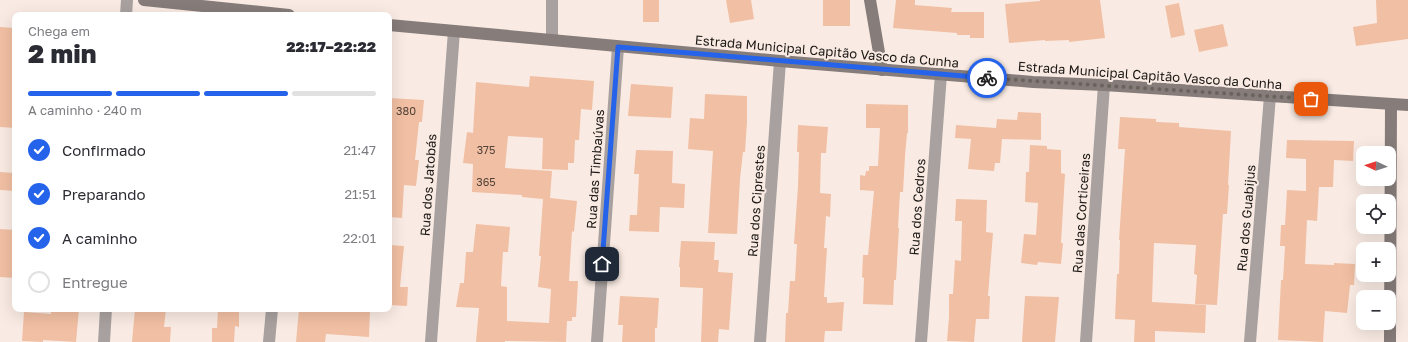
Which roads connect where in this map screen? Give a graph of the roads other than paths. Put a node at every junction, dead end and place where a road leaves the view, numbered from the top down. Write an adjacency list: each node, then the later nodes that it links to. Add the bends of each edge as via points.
1 (127, 0): 5 (street)
2 (144, 0): 6 (main road)
3 (552, 0): 9 (street)
4 (870, 0): 12 (main road)
5 (126, 12)
6 (259, 12)
7 (392, 25): 8 (main road, Estrada Municipal Capitão Vasco da Cunha)
8 (454, 31): 9 (main road, Estrada Municipal Capitão Vasco da Cunha); 22 (street, Rua dos Jatobás)
9 (552, 40): 10 (main road, Estrada Municipal Capitão Vasco da Cunha)
10 (618, 47): 11 (main road, Estrada Municipal Capitão Vasco da Cunha); 23 (street, Rua das Timbaúvas)
11 (780, 61): 12 (main road, Estrada Municipal Capitão Vasco da Cunha); 24 (street, Rua dos Ciprestes)
12 (882, 70): 13 (main road, Estrada Municipal Capitão Vasco da Cunha)
13 (942, 74): 14 (main road, Estrada Municipal Capitão Vasco da Cunha); 25 (street, Rua dos Cedros)
14 (1104, 85): 15 (main road, Estrada Municipal Capitão Vasco da Cunha); 26 (street, Rua das Corticeiras)
15 (1270, 96): 16 (main road, Estrada Municipal Capitão Vasco da Cunha); 27 (street, Rua dos Guabijus)
16 (1391, 104): 17 (main road, Estrada Municipal Capitão Vasco da Cunha); 28 (main road)
17 (1408, 105)
18 (106, 312): 20 (street)
19 (272, 312): 21 (street)
20 (104, 342)
21 (269, 342)
22 (431, 342)
23 (597, 342)
24 (760, 342)
25 (921, 342)
26 (1086, 342)
27 (1250, 342)
28 (1390, 342)

